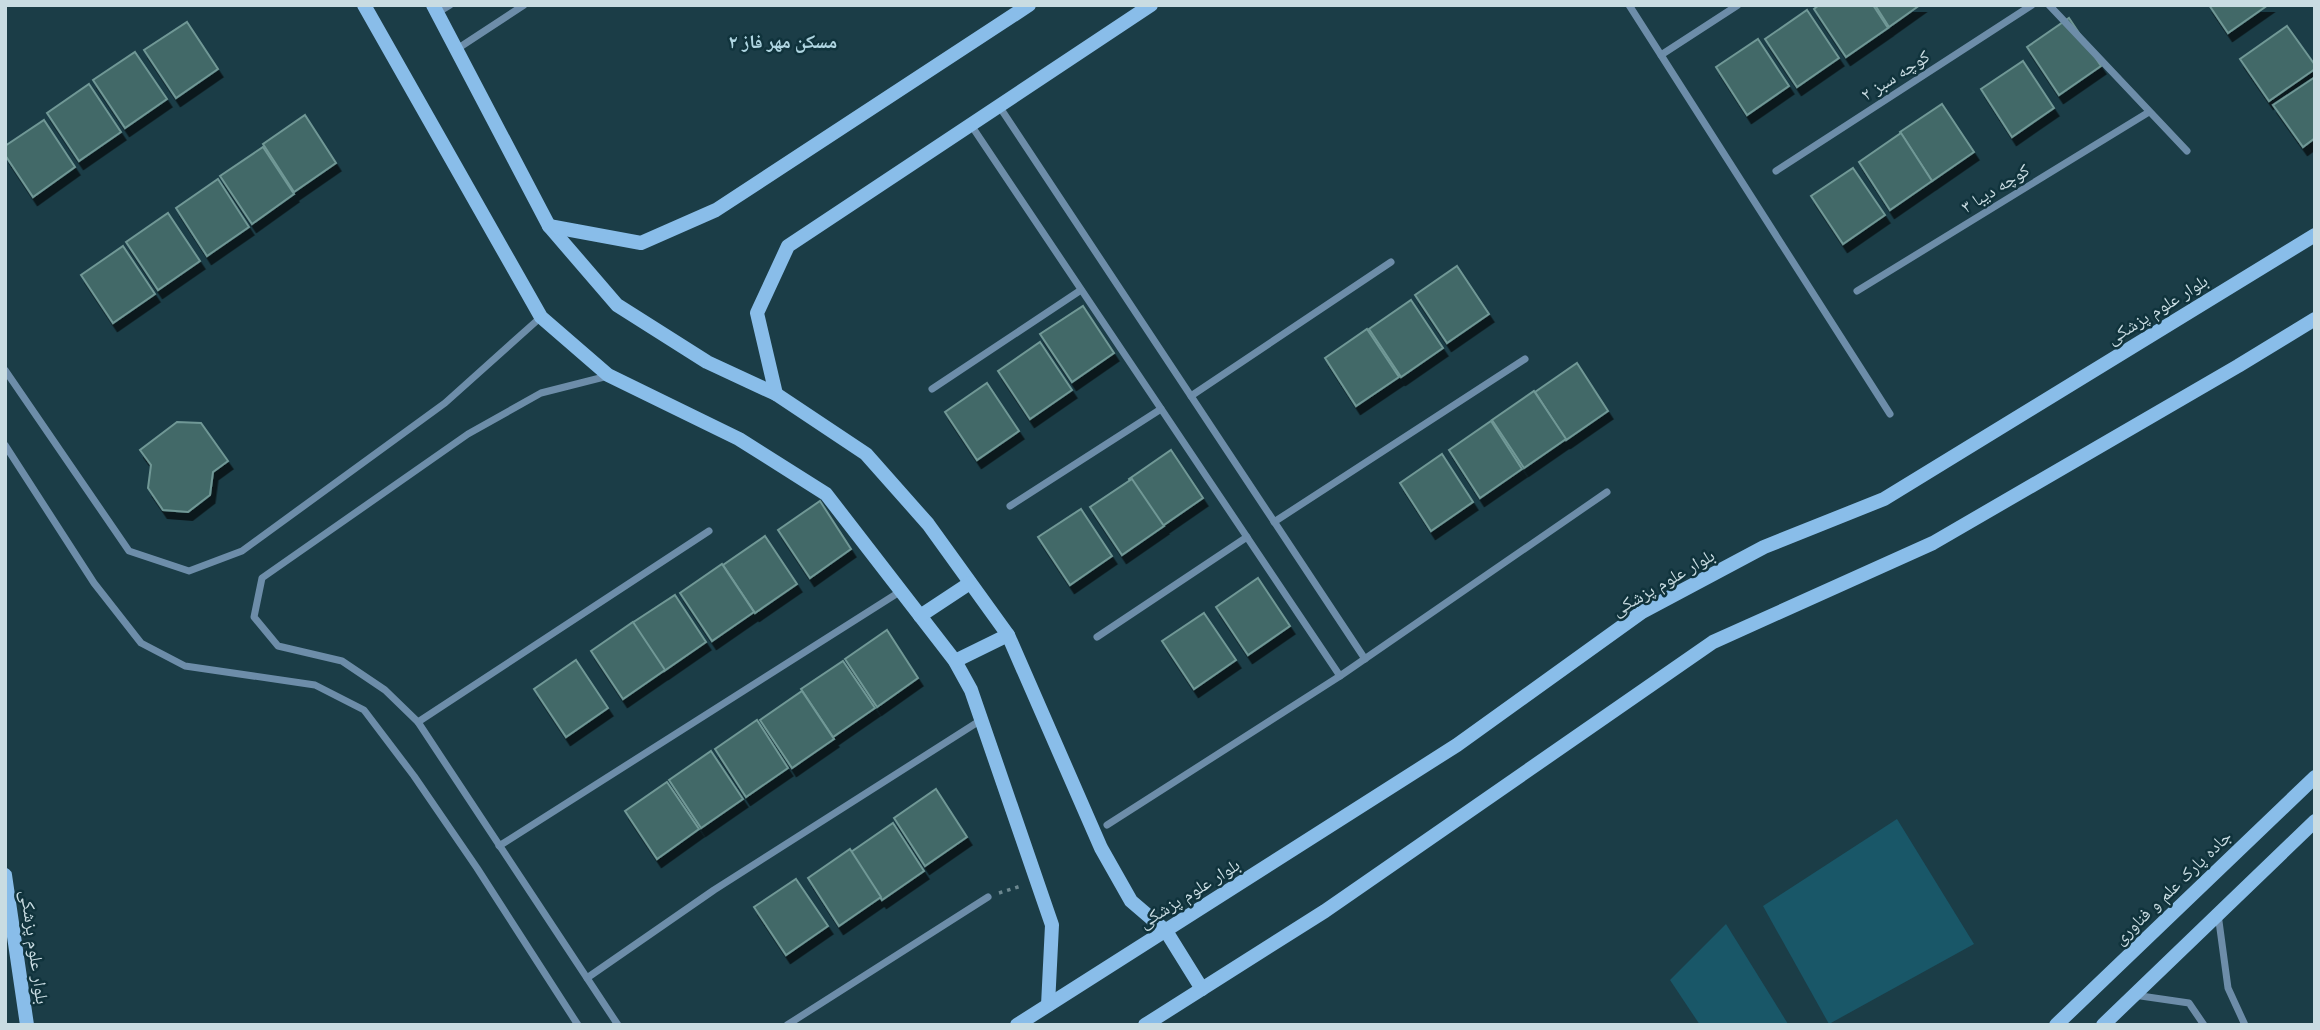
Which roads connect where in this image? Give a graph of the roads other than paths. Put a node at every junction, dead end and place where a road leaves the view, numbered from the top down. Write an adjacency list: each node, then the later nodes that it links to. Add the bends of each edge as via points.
1 (364, 5): 22 (street)
2 (524, 5): 10 (street)
3 (1029, 5): 17 (street, via 716,209 641,243)
4 (1151, 5): 12 (street)
5 (1629, 5): 11 (street)
6 (1738, 5): 11 (street)
7 (2032, 5): 16 (street, کوچه سبز ۲)
8 (2049, 5): 13 (street)
9 (440, 8): 10 (street)
10 (457, 50): 17 (street)
11 (1661, 55): 31 (street)
12 (999, 106): 14 (street); 29 (street)
13 (2149, 111): 15 (street); 21 (street, کوچه دیبا ۳)
14 (971, 125): 20 (street); 28 (street, via 788,246 757,313)
15 (2187, 151)
16 (1776, 171)
17 (549, 226): 28 (street, via 617,305 707,362)
18 (2315, 235): 55 (street, بلوار علوم پزشکی, via 1884,499 1764,547 1642,612 1457,746)
19 (1391, 261): 29 (street)
20 (1081, 290): 27 (street); 30 (street)
21 (1857, 291)
22 (541, 317): 25 (street, via 446,403 242,551 189,571 129,551); 26 (street)
23 (2315, 319): 57 (street, via 1933,543 1713,642 1325,911)
24 (1525, 359): 35 (street)
25 (5, 370)
26 (608, 375): 39 (street, via 739,439 826,494); 47 (street, via 541,393 468,434 262,579 254,617 278,646 342,661 385,690)
27 (932, 389)
28 (776, 394): 38 (street, via 866,454 928,524)
29 (1191, 396): 35 (street)
30 (1161, 409): 34 (street); 37 (street)
31 (1890, 414)
32 (5, 444): 61 (street, via 94,583 141,643 185,666 314,685 365,710 477,868)
33 (1607, 492): 43 (street)
34 (1010, 506)
35 (1274, 522): 43 (street)
36 (709, 531): 47 (street)
37 (1247, 537): 42 (street); 45 (street)
38 (970, 583): 40 (street); 41 (street)
39 (901, 591): 40 (street); 51 (street)
40 (920, 616): 44 (street)
41 (1008, 635): 44 (street); 55 (street, via 1101,848 1131,901)
42 (1097, 637)
43 (1365, 659): 45 (street)
44 (955, 661): 46 (street)
45 (1340, 676): 50 (street)
46 (981, 720): 56 (street, via 714,890); 59 (street, via 1052,925)
47 (418, 722): 51 (street)
48 (2315, 777): 66 (street, جاده پارک علم و فناوری)
49 (2315, 821): 54 (street)
50 (1107, 825)
51 (499, 846): 56 (street)
52 (5, 874): 60 (street, بلوار علوم پزشکی)
53 (988, 897): 63 (street)
54 (2218, 914): 58 (street); 69 (street, via 2228,988)
55 (1166, 931): 57 (street); 59 (street, بلوار علوم پزشکی)
56 (587, 978): 62 (street)
57 (1202, 989): 65 (street)
58 (2134, 995): 67 (street); 68 (street, via 2189,1003)
59 (1048, 1005): 64 (street, بلوار علوم پزشکی)
60 (27, 1025)
61 (578, 1025)
62 (618, 1025)
63 (787, 1025)
64 (1017, 1025)
65 (1145, 1025)
66 (2056, 1025)
67 (2103, 1025)
68 (2204, 1025)
69 (2245, 1025)

